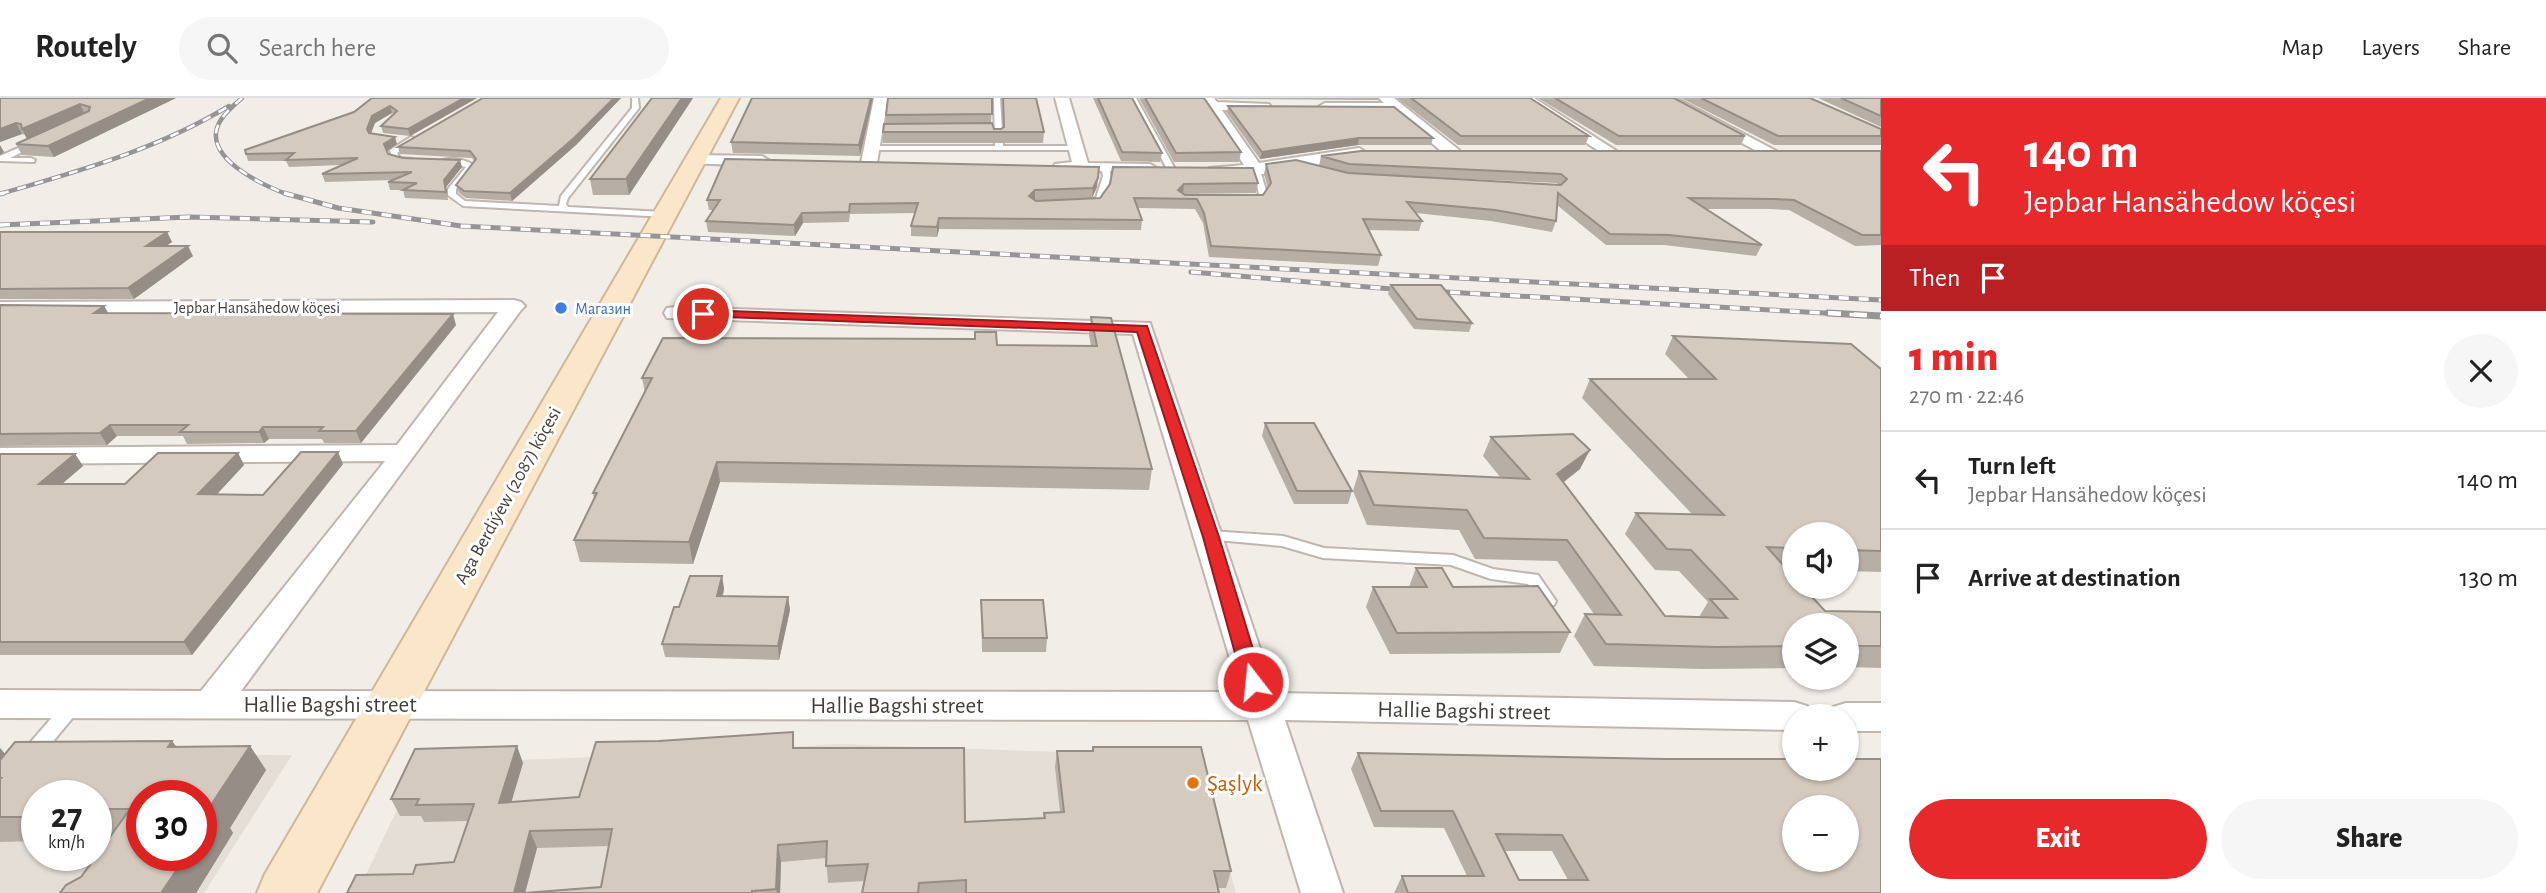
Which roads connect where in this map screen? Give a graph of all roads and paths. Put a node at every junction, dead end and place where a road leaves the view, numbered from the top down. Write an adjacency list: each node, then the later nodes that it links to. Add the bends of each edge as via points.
1 (635, 98): 44 (lane, via 636,108 564,198)
2 (730, 98): 30 (street, Aga Berdiýew (2087) köçesi)
3 (881, 98): 27 (street, via 882,131)
4 (997, 98): 14 (lane)
5 (1062, 98): 22 (street)
6 (1133, 98): 39 (lane)
7 (1525, 98): 26 (street, via 1616,152)
8 (1666, 98): 23 (street, via 1779,153)
9 (1211, 102): 11 (street); 40 (street)
10 (1391, 102): 12 (street); 25 (street, via 1459,153)
11 (1279, 107)
12 (1305, 107)
13 (984, 129): 14 (lane)
14 (997, 129): 21 (lane)
15 (36, 134): 20 (lane)
16 (423, 135): 19 (lane)
17 (49, 137): 28 (lane)
18 (390, 140): 19 (lane)
19 (411, 141): 31 (lane, via 393,152 397,160)
20 (12, 143)
21 (999, 148): 22 (lane); 27 (lane)
22 (1076, 148): 37 (street)
23 (1731, 152)
24 (1371, 153): 34 (street)
25 (1426, 153)
26 (1584, 153)
27 (866, 158): 35 (street)
28 (0, 160): 29 (lane)
29 (31, 160)
30 (694, 160): 32 (street); 45 (street, Aga Berdiýew (2087) köçesi)
31 (416, 161)
32 (775, 161)
33 (428, 162): 44 (lane, via 469,163 452,189 452,195 463,203)
34 (1291, 163): 40 (street); 41 (lane)
35 (936, 164)
36 (1042, 167): 37 (street)
37 (1082, 168): 38 (street)
38 (1105, 168): 39 (street); 43 (lane, via 1100,200)
39 (1183, 170): 40 (street)
40 (1256, 170): 42 (lane, via 1262,197)
41 (1316, 172)
42 (1233, 200)
43 (1075, 205)
44 (565, 209): 45 (lane)
45 (664, 215): 54 (street, Aga Berdiýew (2087) köçesi)
46 (0, 307): 48 (street, Jepbar Hansähedow köçesi, via 513,306)
47 (675, 313): 50 (street, via 1142,328)
48 (405, 453): 49 (street); 53 (street)
49 (0, 456)
50 (1211, 537): 51 (lane, via 1283,541 1323,553 1453,560 1491,575 1533,579); 55 (street)
51 (1555, 612)
52 (74, 704): 53 (street, Hallie Bagshi street); 56 (street, Hallie Bagshi street); 60 (lane)
53 (211, 704): 54 (street, Hallie Bagshi street)
54 (391, 704): 55 (street, Hallie Bagshi street); 61 (street, Aga Berdiýew (2087) köçesi)
55 (1260, 706): 57 (street, Hallie Bagshi street); 62 (street)
56 (4, 709)
57 (1782, 716)
58 (1859, 717): 59 (street)
59 (1881, 717)
60 (16, 772)
61 (286, 893)
62 (1322, 893)

